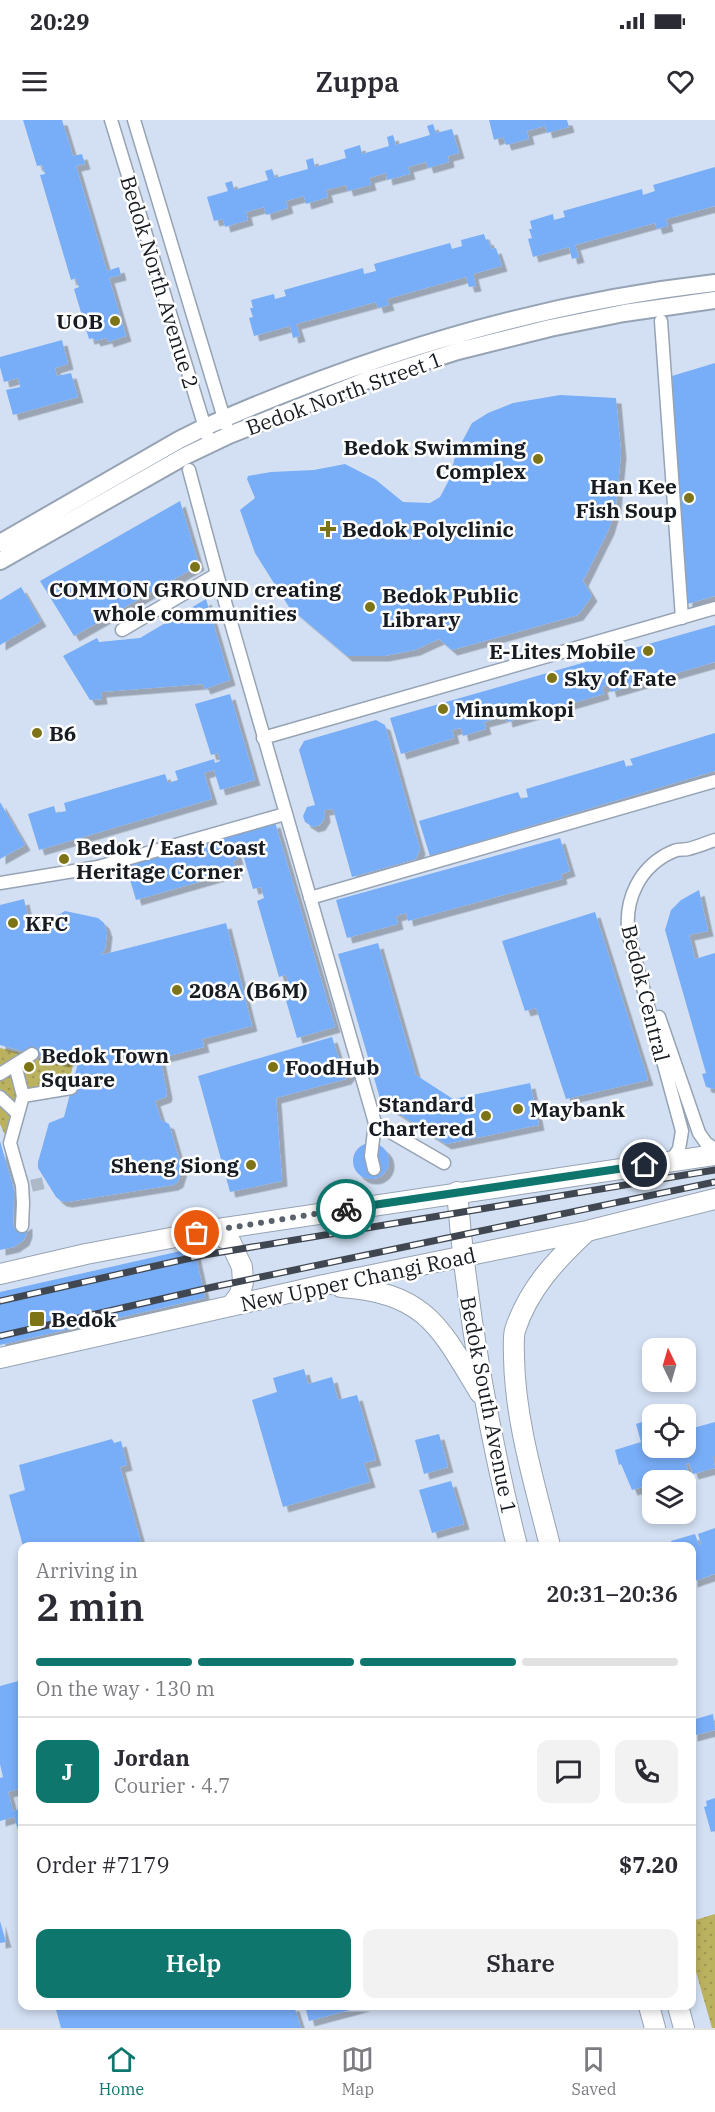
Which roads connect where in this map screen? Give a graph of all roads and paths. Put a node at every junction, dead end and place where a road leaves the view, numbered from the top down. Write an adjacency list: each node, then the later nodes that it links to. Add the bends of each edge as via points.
1 (111, 120): 7 (street, Bedok North Avenue 2)
2 (134, 120): 6 (street, Bedok North Avenue 2)
3 (715, 283): 6 (street, Bedok North Street 1, via 592,302 454,335 397,352)
4 (715, 300): 8 (street, Bedok North Street 1, via 570,323 458,351 370,379)
5 (661, 321): 15 (street)
6 (224, 419): 7 (street, Bedok North Street 1); 8 (street, Bedok North Avenue 2)
7 (205, 427): 9 (street, Bedok North Avenue 2); 11 (street, Bedok North Street 1)
8 (230, 435): 9 (street, Bedok North Street 1)
9 (210, 444): 12 (street, Bedok North Street 1)
10 (189, 470): 13 (street)
11 (0, 543)
12 (0, 561)
13 (216, 574): 16 (street); 17 (street)
14 (715, 608): 15 (street)
15 (682, 618): 17 (street)
16 (122, 630)
17 (264, 738): 19 (street)
18 (715, 782): 23 (street)
19 (285, 814): 22 (street, via 98,867); 23 (street)
20 (715, 840): 21 (street, Bedok Central)
21 (686, 849): 32 (street, Bedok Central, via 660,865 644,881 635,901 633,924 650,992 699,1133); 34 (street, Bedok Central, via 673,851 648,868 635,888 627,914 629,936 681,1129 681,1143)
22 (0, 883)
23 (310, 898): 31 (street)
24 (32, 1054): 25 (street)
25 (15, 1065): 26 (street); 28 (street)
26 (0, 1074)
27 (71, 1088): 28 (street)
28 (23, 1096): 30 (street)
29 (0, 1097): 30 (street)
30 (18, 1114): 39 (street, via 10,1143 22,1185)
31 (375, 1123): 35 (street); 36 (street, via 371,1156)
32 (715, 1149)
33 (715, 1155): 34 (main road)
34 (671, 1161): 37 (main road)
35 (444, 1163)
36 (374, 1169)
37 (457, 1192): 40 (main road); 42 (main road, Bedok South Avenue 1)
38 (715, 1199): 41 (main road, New Upper Changi Road)
39 (22, 1226)
40 (210, 1230): 43 (main road); 45 (main road, via 230,1241 242,1267 240,1294)
41 (587, 1231): 42 (main road, New Upper Changi Road); 49 (main road, Bedok South Avenue 1, via 535,1286 514,1333 515,1377 523,1431)
42 (462, 1256): 44 (main road, New Upper Changi Road); 47 (main road, Bedok South Avenue 1)
43 (0, 1274)
44 (319, 1286): 45 (main road, New Upper Changi Road); 47 (main road, via 363,1289 402,1299 419,1309 439,1327)
45 (231, 1306): 46 (main road, New Upper Changi Road)
46 (0, 1358)
47 (486, 1404): 48 (main road, Bedok South Avenue 1)
48 (516, 1542)
49 (549, 1542)
50 (649, 2010): 52 (main road)
51 (679, 2010): 53 (main road)
52 (655, 2028)
53 (684, 2028)

